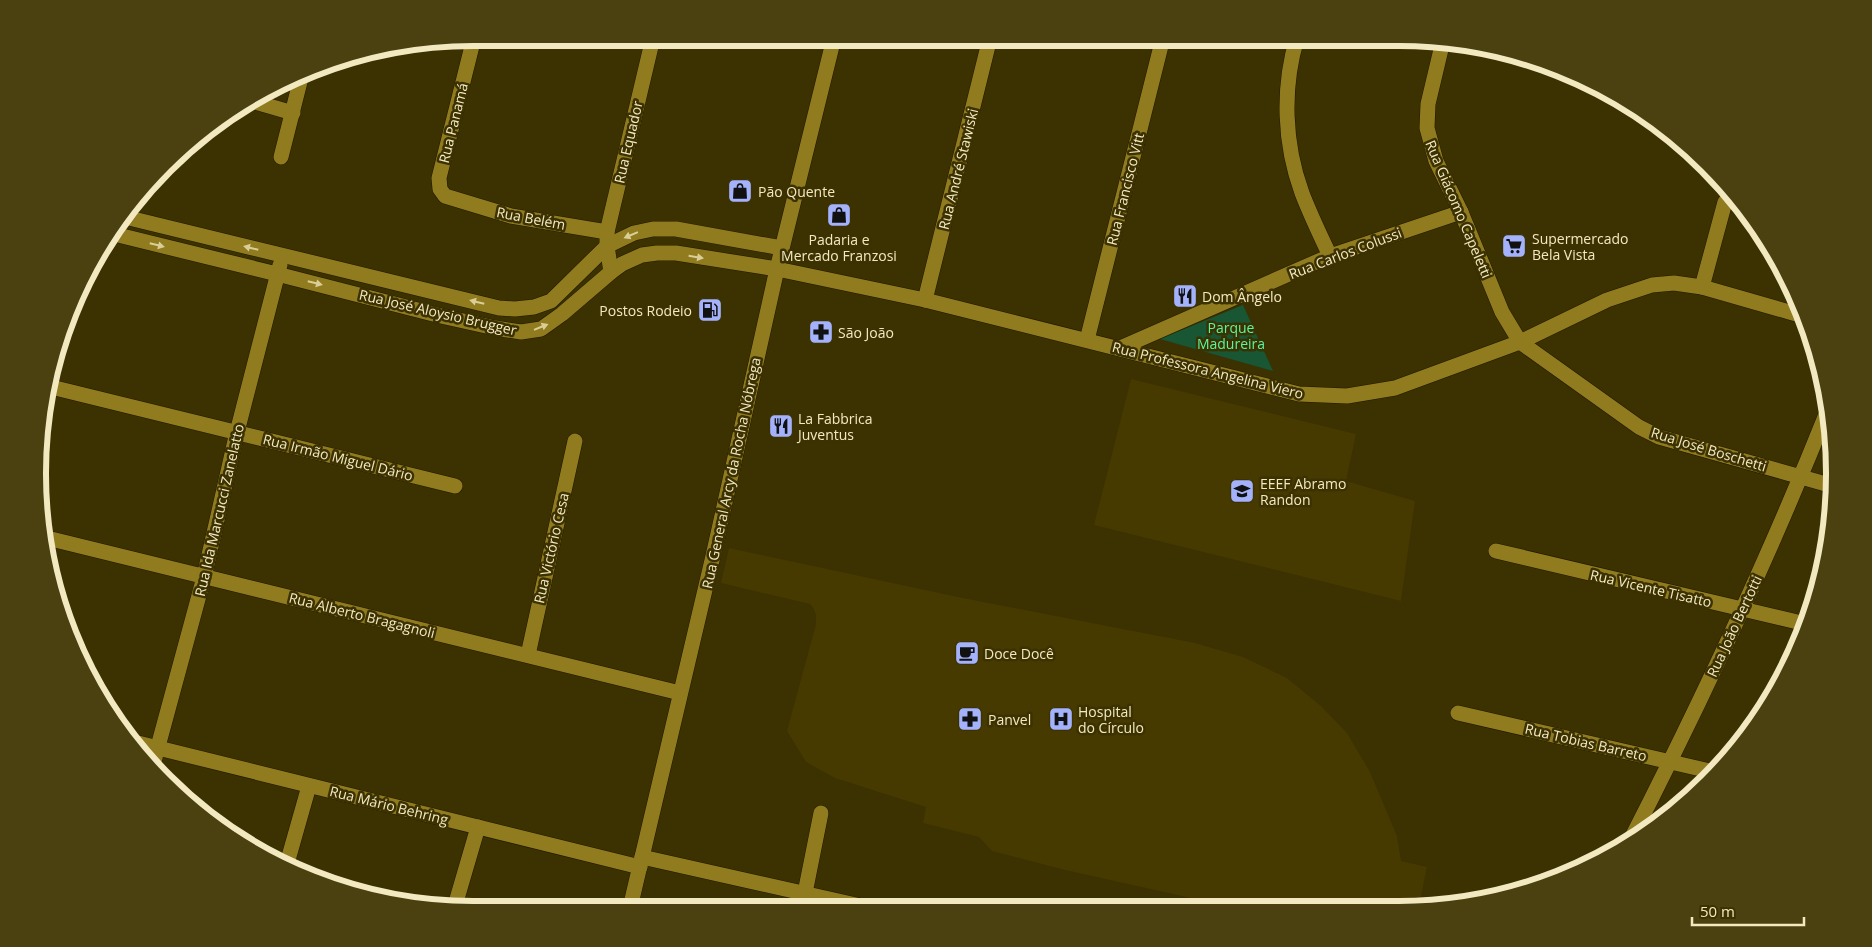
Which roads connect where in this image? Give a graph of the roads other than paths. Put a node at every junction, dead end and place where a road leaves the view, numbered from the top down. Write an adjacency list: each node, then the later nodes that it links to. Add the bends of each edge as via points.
1 (472, 46): 12 (street, Rua Panamá, via 439,178 440,189 445,196)
2 (651, 46): 18 (street, Rua Equador)
3 (832, 46): 19 (street, Rua General Arcy da Rocha Nóbrega)
4 (988, 46): 28 (street, Rua André Stawiski)
5 (1161, 46): 35 (street, Rua Francisco Vitt)
6 (1294, 46): 22 (street, via 1287,92 1288,132 1294,168)
7 (1441, 49): 14 (street, Rua Giácomo Capeletti, via 1428,104 1426,128 1436,161)
8 (300, 84): 10 (street)
9 (260, 103): 10 (street)
10 (293, 112): 11 (street)
11 (281, 157)
12 (456, 200): 18 (street, Rua Belém)
13 (1725, 202): 26 (street)
14 (1461, 212): 22 (street, Rua Carlos Colussi); 36 (street, Rua Giácomo Capeletti, via 1502,312)
15 (131, 218): 21 (street, Rua José Aloysio Brugger, one-way to 15)
16 (676, 229): 18 (street, Rua José Aloysio Brugger, one-way to 18, via 653,229); 19 (street, Rua José Aloysio Brugger); 20 (street)
17 (119, 235): 25 (street, Rua José Aloysio Brugger, one-way to 25)
18 (607, 239): 24 (street); 29 (street, Rua José Aloysio Brugger)
19 (782, 248): 23 (street, Rua General Arcy da Rocha Nóbrega)
20 (676, 253): 23 (street, Rua José Aloysio Brugger, one-way to 23); 24 (street, Rua José Aloysio Brugger, via 642,255)
21 (282, 255): 25 (street, Rua Ida Marcucci Zanelatto); 27 (street, Rua José Aloysio Brugger)
22 (1330, 256): 37 (street, Rua Carlos Colussi)
23 (777, 269): 28 (street, Rua Professora Angelina Viero); 51 (street, Rua General Arcy da Rocha Nóbrega)
24 (611, 272): 32 (street, Rua José Aloysio Brugger)
25 (278, 274): 33 (street, Rua José Aloysio Brugger, one-way to 33); 40 (street, Rua Ida Marcucci Zanelatto)
26 (1702, 287): 31 (street, Rua Professora Angelina Viero); 36 (street, Rua Professora Angelina Viero, via 1652,285 1607,300)
27 (447, 295): 30 (street, Rua José Aloysio Brugger, one-way to 27); 33 (street)
28 (925, 300): 35 (street, Rua Professora Angelina Viero)
29 (551, 301): 30 (street, Rua José Aloysio Brugger, via 534,307); 32 (street)
30 (499, 308): 34 (street)
31 (1794, 313)
32 (562, 314): 34 (street, Rua José Aloysio Brugger, one-way to 32, via 521,332 541,329)
33 (441, 316): 34 (street, Rua José Aloysio Brugger)
34 (495, 328)
35 (1087, 340): 37 (street, Rua Professora Angelina Viero)
36 (1520, 342): 37 (street, Rua Professora Angelina Viero, via 1395,388 1348,396 1299,394); 42 (street, Rua José Boschetti, via 1638,427)
37 (1120, 348)
38 (55, 388): 40 (street, Rua Irmão Miguel Dário)
39 (1823, 423): 42 (street, Rua João Bertotti)
40 (237, 432): 44 (street, Rua Irmão Miguel Dário); 47 (street, Rua Ida Marcucci Zanelatto)
41 (575, 441): 50 (street, Rua Victório Cesa)
42 (1801, 477): 43 (street, Rua José Boschetti); 48 (street, Rua João Bertotti)
43 (1826, 484)
44 (455, 486)
45 (51, 539): 47 (street, Rua Alberto Bragagnoli)
46 (1496, 551): 48 (street, Rua Vicente Tisatto)
47 (204, 577): 50 (street, Rua Alberto Bragagnoli); 54 (street, Rua Ida Marcucci Zanelatto)
48 (1742, 610): 49 (street, Rua Vicente Tisatto); 56 (street, Rua João Bertotti)
49 (1799, 622)
50 (528, 655): 51 (street, Rua Alberto Bragagnoli)
51 (680, 693): 63 (street, Rua General Arcy da Rocha Nóbrega)
52 (1458, 713): 56 (street, Rua Tobias Barreto)
53 (144, 745): 54 (street, Rua Mário Behring)
54 (157, 748): 55 (street, Rua Ida Marcucci Zanelatto); 58 (street, Rua Mário Behring)
55 (155, 758)
56 (1671, 762): 57 (street, Rua Tobias Barreto); 61 (street, Rua João Bertotti)
57 (1706, 770)
58 (309, 786): 60 (street, Rua Mário Behring); 62 (street)
59 (821, 813): 64 (street)
60 (478, 827): 63 (street, Rua Mário Behring); 65 (street)
61 (1637, 828)
62 (288, 859)
63 (641, 862): 64 (street, Rua Mário Behring); 66 (street, Rua General Arcy da Rocha Nóbrega)
64 (805, 893): 67 (street, Rua Mário Behring)
65 (456, 900)
66 (632, 901)
67 (839, 901)

